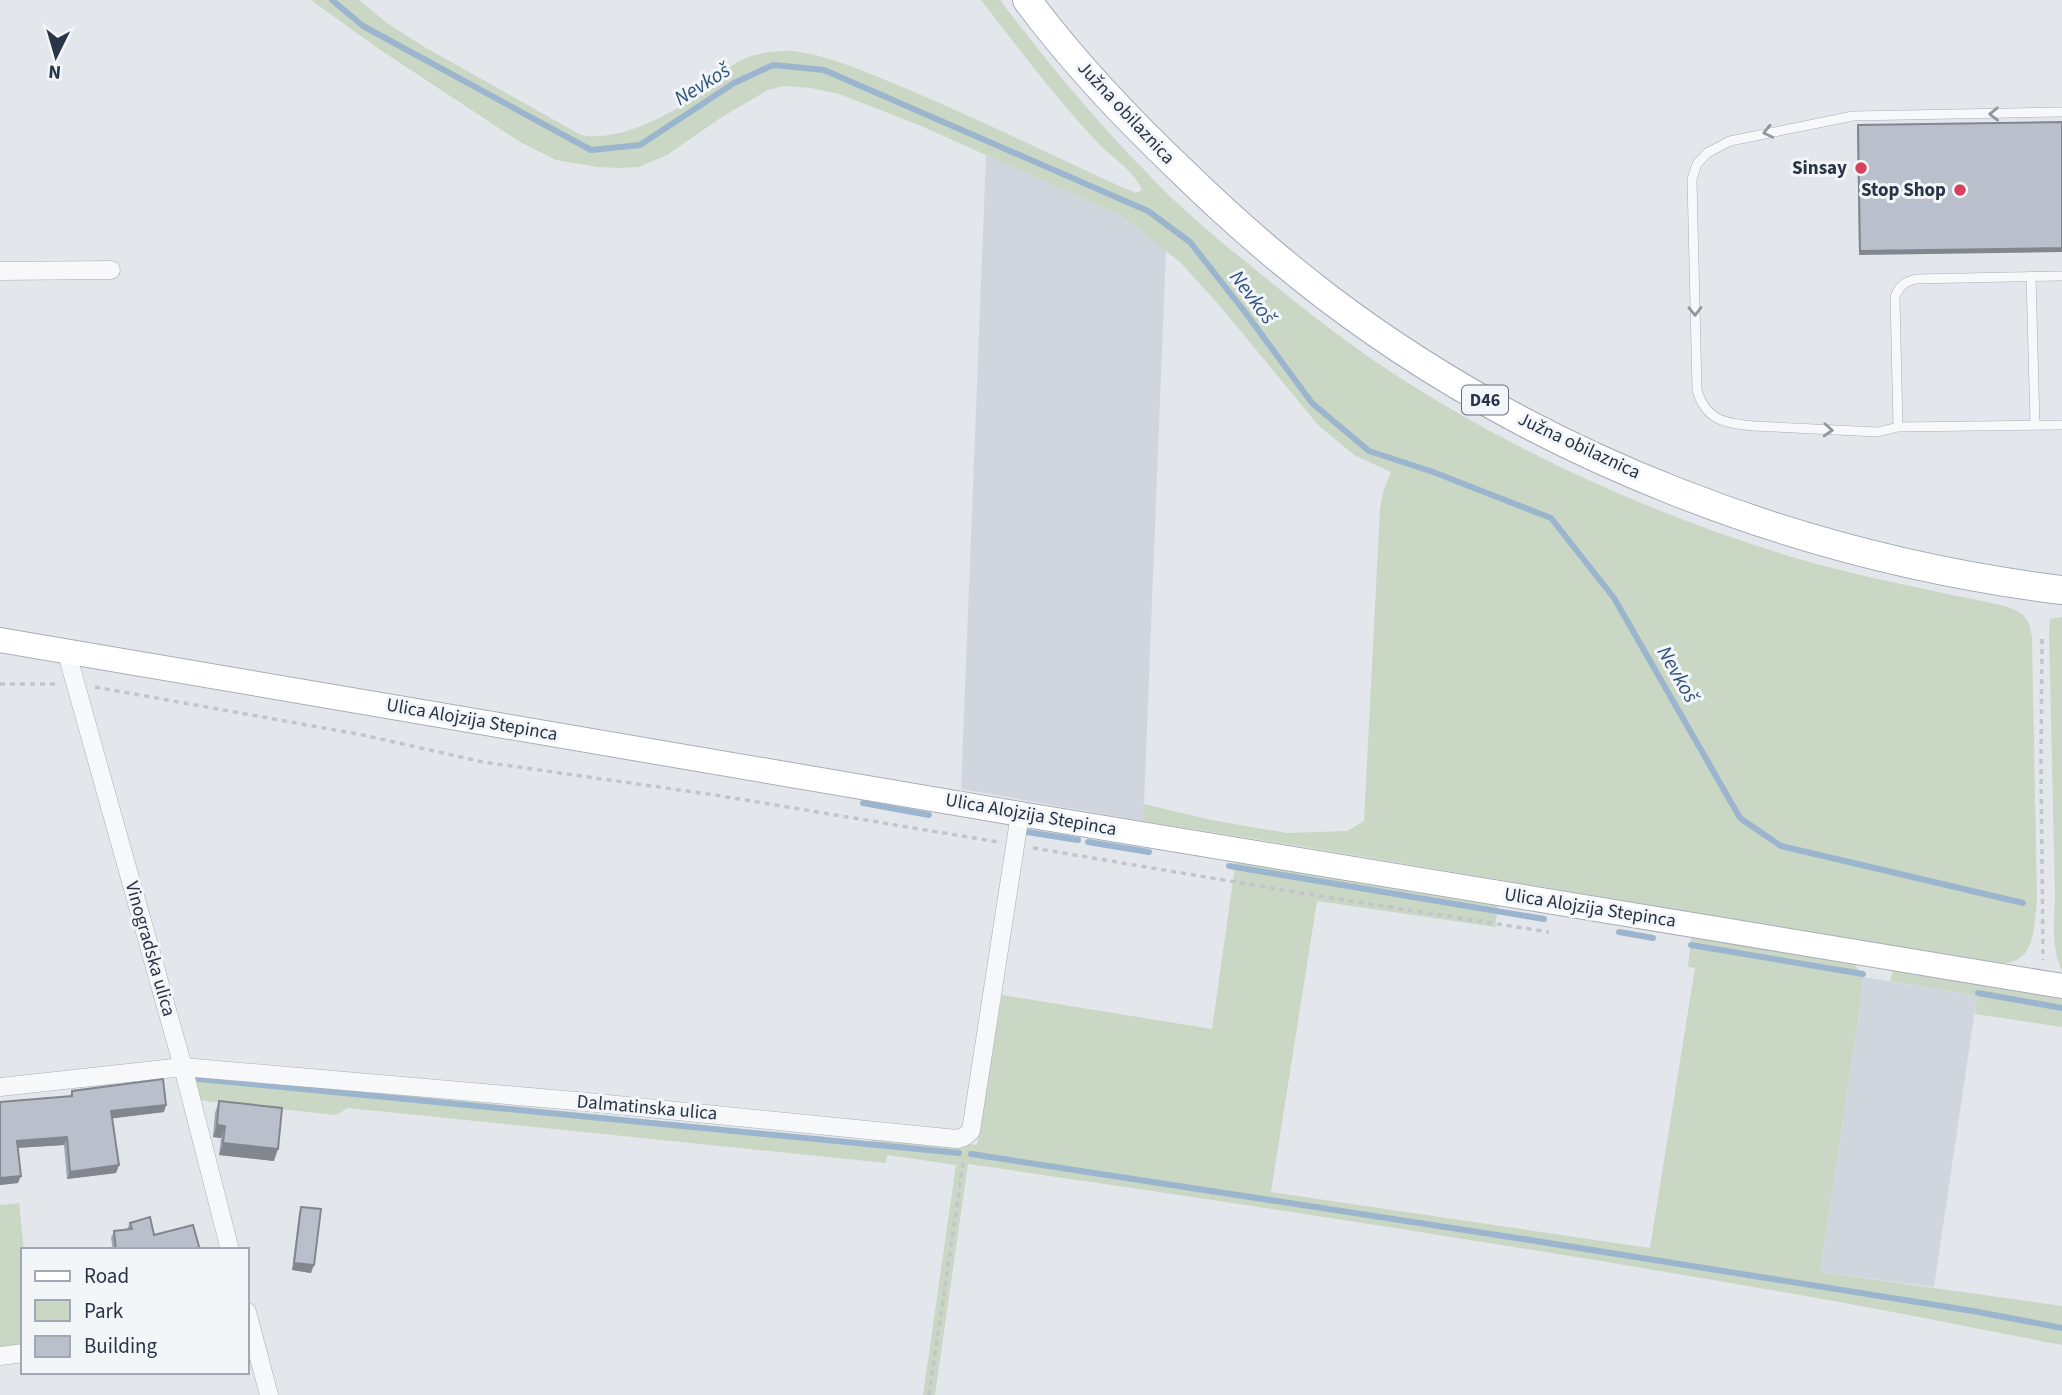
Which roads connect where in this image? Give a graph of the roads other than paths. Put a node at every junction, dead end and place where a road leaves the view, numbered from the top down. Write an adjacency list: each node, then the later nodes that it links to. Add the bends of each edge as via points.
1 (1027, 0): 10 (main road, Južna obilaznica / D46, via 1081,67 1222,210 1329,299 1480,397 1598,457 1779,528 1910,564)
2 (2062, 112): 9 (lane, one-way to 9, via 1853,116 1730,141 1697,164 1692,179 1697,390 1709,414 1754,426 1878,432)
3 (111, 270): 4 (street)
4 (0, 271)
5 (2031, 276): 6 (lane); 7 (lane); 9 (lane, via 1916,279 1900,286 1895,297)
6 (2062, 276)
7 (2035, 425): 8 (lane); 9 (lane)
8 (2062, 425)
9 (1898, 427)
10 (2062, 590)
11 (0, 640): 12 (main road, Ulica Alojzija Stepinca)
12 (66, 650): 13 (main road, Ulica Alojzija Stepinca); 15 (street, Vinogradska ulica)
13 (1020, 814): 14 (main road, Ulica Alojzija Stepinca); 15 (street, Dalmatinska ulica, via 971,1131 964,1137)
14 (2053, 985)
15 (183, 1067): 16 (street, Dalmatinska ulica); 17 (street, Vinogradska ulica)
16 (0, 1087)
17 (229, 1248)
18 (248, 1318): 21 (street)
19 (21, 1353): 20 (street)
20 (0, 1356)
21 (269, 1395)

